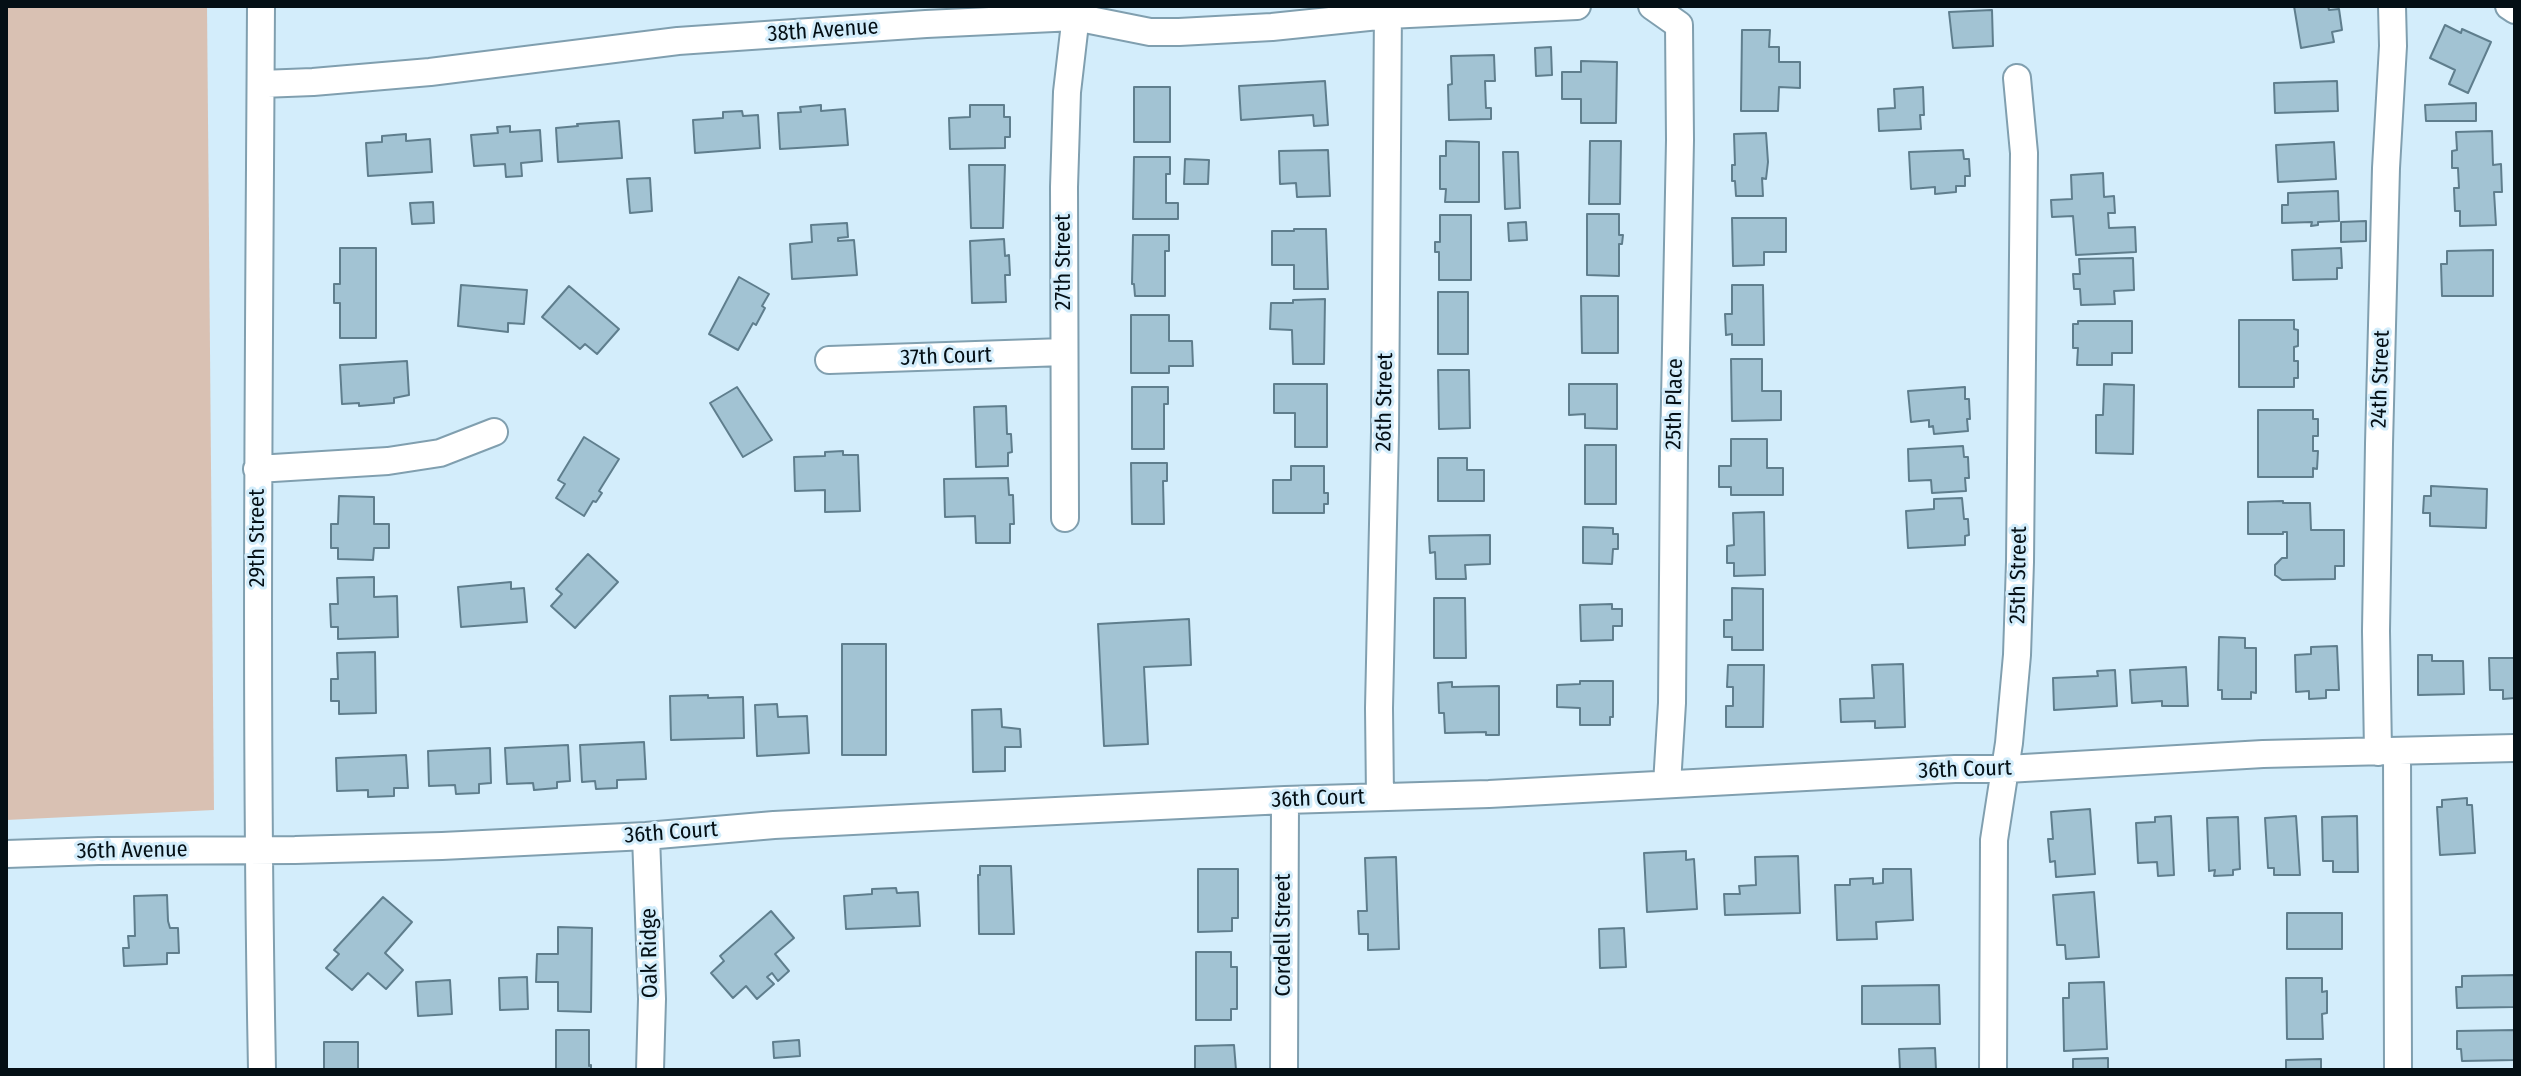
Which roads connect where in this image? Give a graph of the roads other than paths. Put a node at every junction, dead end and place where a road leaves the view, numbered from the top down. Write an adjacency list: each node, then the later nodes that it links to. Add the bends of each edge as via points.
1 (261, 6): 10 (street, 29th Street)
2 (1577, 6): 6 (street, 38th Avenue)
3 (1652, 6): 19 (street, 25th Place, via 1679,25)
4 (2392, 6): 17 (street, 24th Street, via 2376,631)
5 (2509, 6): 7 (street)
6 (1388, 10): 8 (street, 38th Avenue, via 1272,27 1179,32 1150,32); 20 (street, 26th Street)
7 (2515, 10)
8 (1076, 12): 10 (street, 38th Avenue, via 678,41 430,72); 11 (street, 27th Street, via 1067,92)
9 (2017, 78): 18 (street, 25th Street, via 2024,153 2020,562)
10 (261, 84): 14 (street, 29th Street)
11 (1064, 352): 12 (street, 37th Court); 15 (street, 27th Street)
12 (829, 360)
13 (494, 432): 14 (street, via 440,453)
14 (257, 469): 23 (street, 29th Street)
15 (1065, 518)
16 (2515, 748): 17 (street, 36th Court)
17 (2388, 752): 18 (street, 36th Court); 29 (street, 24th Street)
18 (2007, 769): 19 (street, 36th Court); 28 (street, 25th Street, via 1994,840)
19 (1667, 784): 20 (street, 36th Court)
20 (1380, 797): 21 (street, 36th Court)
21 (1285, 800): 22 (street, 36th Court); 27 (street, Cordell Street)
22 (646, 836): 23 (street, 36th Court); 26 (street, Oak Ridge)
23 (258, 850): 24 (street, 36th Avenue); 25 (street, 29th Street)
24 (6, 854)
25 (262, 1070)
26 (650, 1070)
27 (1284, 1070)
28 (1993, 1070)
29 (2398, 1070)

